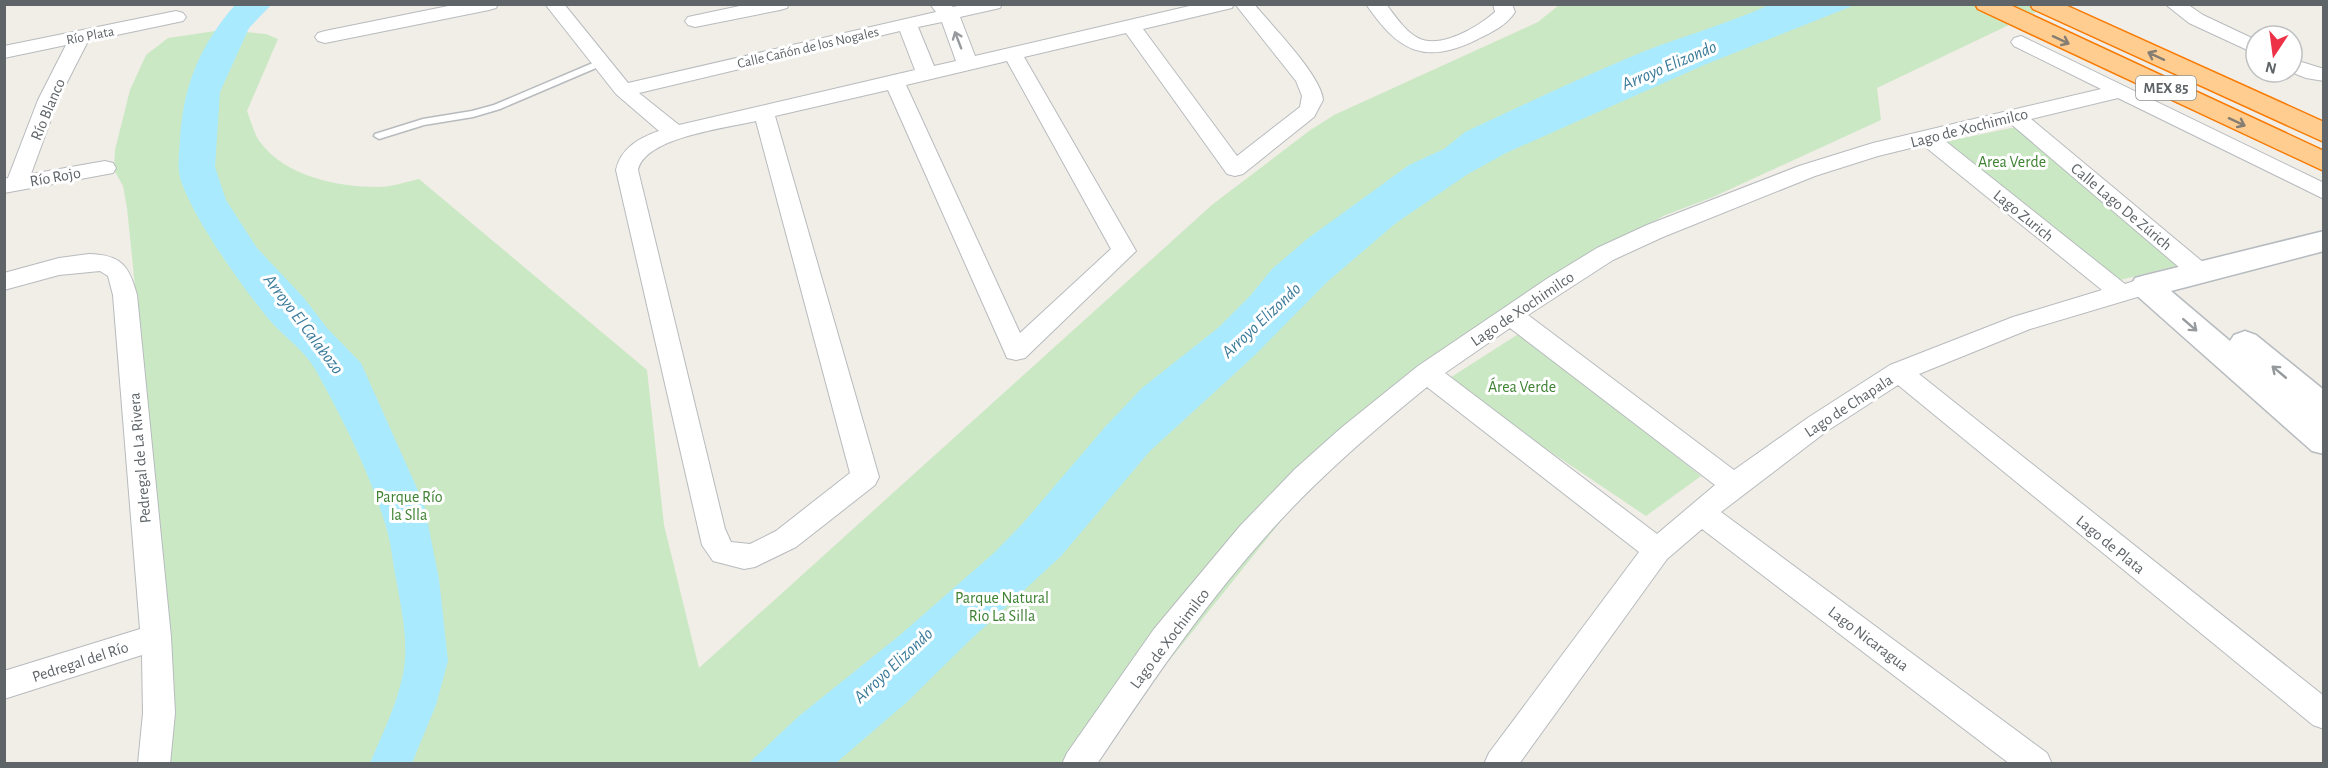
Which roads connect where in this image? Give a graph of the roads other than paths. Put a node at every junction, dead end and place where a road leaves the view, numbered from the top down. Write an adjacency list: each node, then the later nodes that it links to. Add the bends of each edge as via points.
1 (489, 4): 18 (street)
2 (554, 4): 23 (street)
3 (780, 4): 14 (street)
4 (993, 4): 11 (street, Calle Cañón de los Nogales)
5 (1226, 4): 16 (street)
6 (1244, 4): 16 (street, via 1305,79 1313,103 1235,169)
7 (1375, 4): 8 (street, via 1406,38 1433,48 1502,17)
8 (1502, 4)
9 (2042, 4): 34 (highway, MEX 85, one-way to 9)
10 (2174, 4): 20 (street)
11 (944, 9): 15 (street, Calle Cañón de los Nogales); 24 (street, one-way to 11)
12 (1997, 10): 37 (highway, MEX 85, one-way to 37)
13 (176, 17): 17 (street, Río Plata)
14 (695, 21)
15 (907, 24): 26 (street); 29 (street, Calle Cañón de los Nogales)
16 (1131, 27): 22 (street)
17 (81, 36): 21 (street, Río Plata); 39 (street, Río Blanco)
18 (325, 37)
19 (2021, 42): 30 (street)
20 (2244, 42)
21 (4, 52)
22 (1013, 55): 24 (street); 28 (street, via 1124,251 1016,351)
23 (600, 63): 29 (street); 35 (lane, via 497,107 423,122)
24 (968, 65): 26 (street)
25 (2304, 69): 27 (street)
26 (927, 74): 28 (street)
27 (2324, 75)
28 (894, 81): 31 (street)
29 (623, 90): 33 (street)
30 (2121, 90): 32 (street, Lago de Xochimilco); 40 (street)
31 (764, 113): 33 (street); 33 (street, via 866,477 777,544 744,558 723,552 711,529 627,170 629,160 638,151)
32 (2015, 116): 36 (street, Lago de Xochimilco); 43 (street, Calle Lago De Zúrich)
33 (675, 133)
34 (2324, 133)
35 (379, 136)
36 (1927, 137): 43 (street, Lago Zurich); 44 (street, Lago de Xochimilco, via 1807,171 1655,231 1583,267)
37 (2324, 162)
38 (105, 168): 39 (street, Río Rojo)
39 (10, 184)
40 (2324, 192)
41 (2324, 241): 43 (street, Lago de Chapala)
42 (4, 282): 52 (street, Pedregal de La Rivera, via 97,261 112,266 119,274)
43 (2160, 283): 45 (street, Lago de Chapala, via 2022,323); 47 (street, Lago Zurich, one-way to 43); 48 (street, Lago Zurich, one-way to 48)
44 (1512, 315): 46 (street, Lago de Xochimilco); 49 (street)
45 (1899, 372): 49 (street, Lago de Chapala); 54 (street, Lago de Plata)
46 (1426, 373): 51 (street); 57 (street, Lago de Xochimilco, via 1350,435 1250,534 1166,638)
47 (2324, 410)
48 (2324, 441)
49 (1734, 485): 50 (street, Lago de Chapala)
50 (1702, 513): 51 (street, Lago de Chapala); 58 (street, Lago Nicaragua)
51 (1657, 550): 55 (street, Lago de Chapala)
52 (156, 636): 53 (street, Pedregal del Río); 56 (street, Pedregal de La Rivera, via 159,713)
53 (4, 685)
54 (2324, 715)
55 (1507, 761)
56 (154, 764)
57 (1078, 764)
58 (2036, 764)

